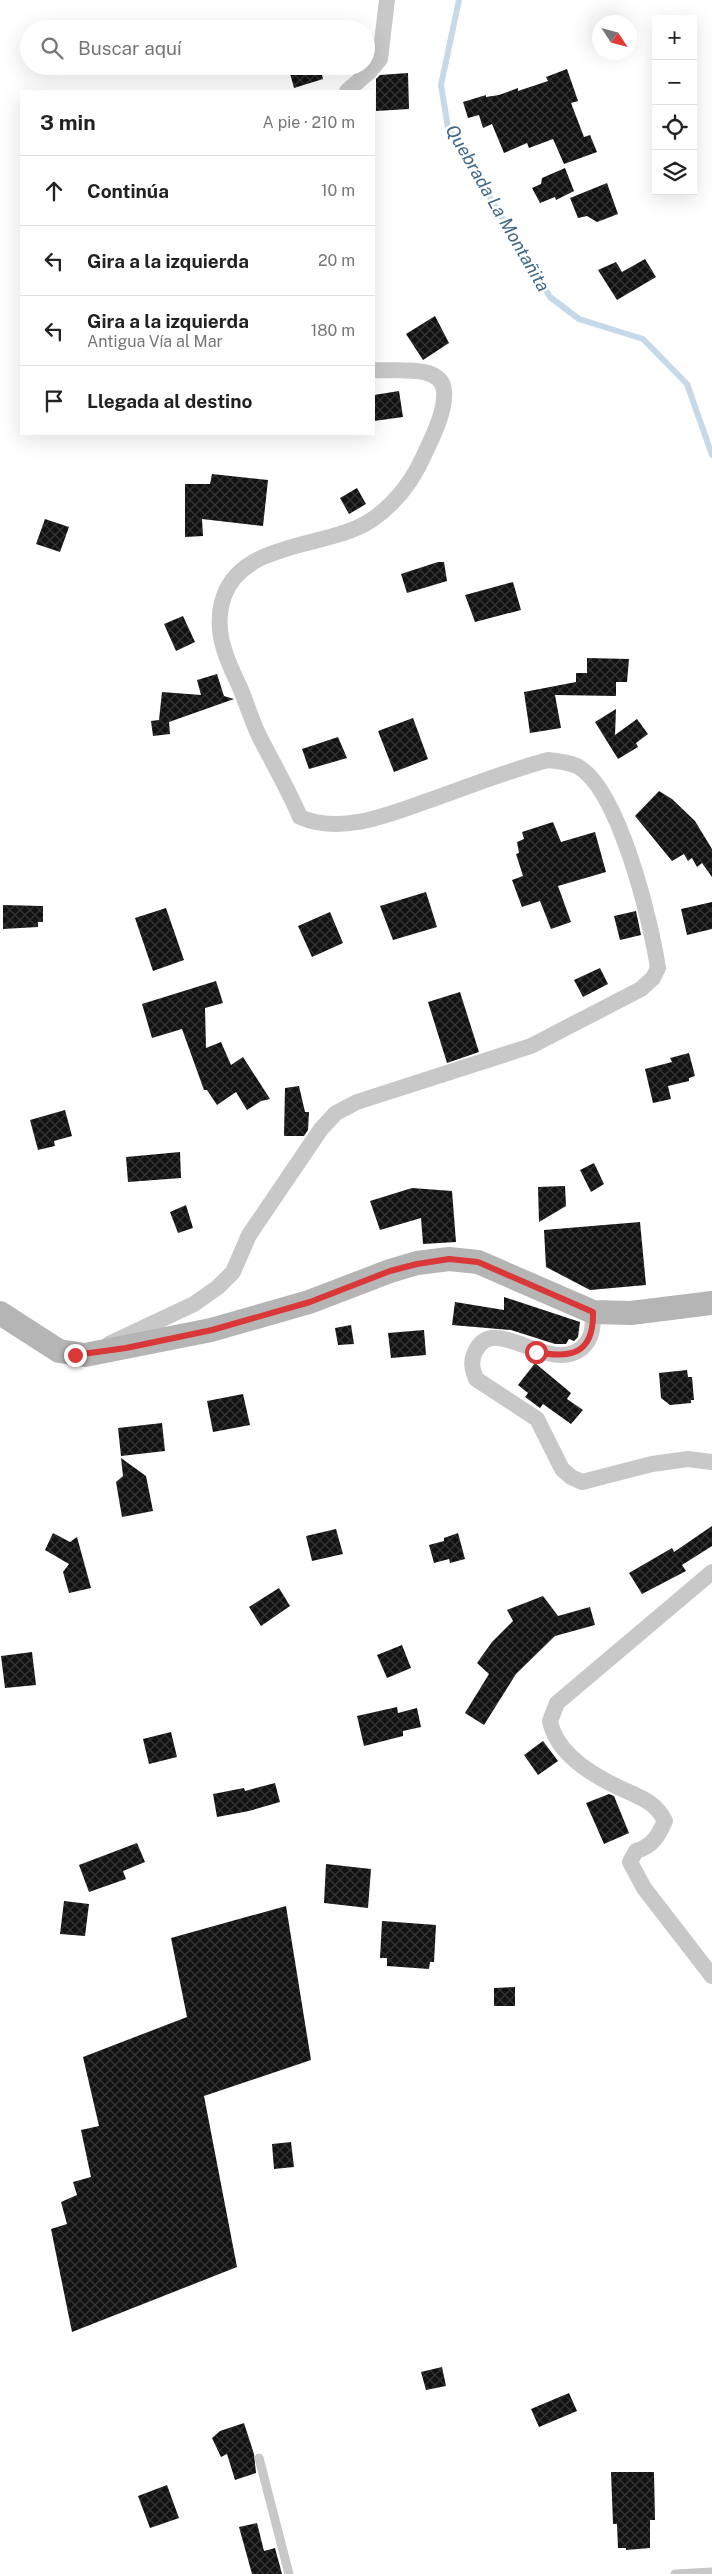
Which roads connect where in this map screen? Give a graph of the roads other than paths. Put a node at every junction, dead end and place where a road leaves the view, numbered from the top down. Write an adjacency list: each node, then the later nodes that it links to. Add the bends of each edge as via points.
1 (387, 0): 2 (street, via 380,59)
2 (375, 65)
3 (366, 75): 4 (street)
4 (348, 90)
5 (375, 370): 9 (street, via 424,372 436,377 443,385 444,395 434,436 406,488 375,518 353,529 260,559 231,583 224,595 220,631 231,669 258,733 300,817 328,824 374,819 548,760 578,767 600,788 626,841 658,968 641,990 531,1046 358,1102 336,1113 321,1129 250,1235 233,1272 218,1288 194,1304)
6 (712, 1303): 7 (main road, via 631,1313)
7 (593, 1312): 9 (main road, via 478,1262 449,1259 390,1271 310,1302 212,1330); 10 (street, via 593,1331 585,1346 574,1353 552,1355 536,1352 504,1338 486,1340 472,1359 476,1379 537,1419 562,1469 582,1482 652,1464 688,1459)
8 (0, 1313): 9 (main road, via 59,1351)
9 (85, 1355)
10 (712, 1462)
11 (712, 1572): 12 (street, via 557,1704 550,1721 558,1742 576,1761 619,1788 647,1799 660,1810 665,1821 655,1841 636,1851 630,1862 644,1888)
12 (712, 1976)
13 (260, 2458): 15 (lane)
14 (712, 2572): 16 (lane)
15 (289, 2574)
16 (675, 2574)

